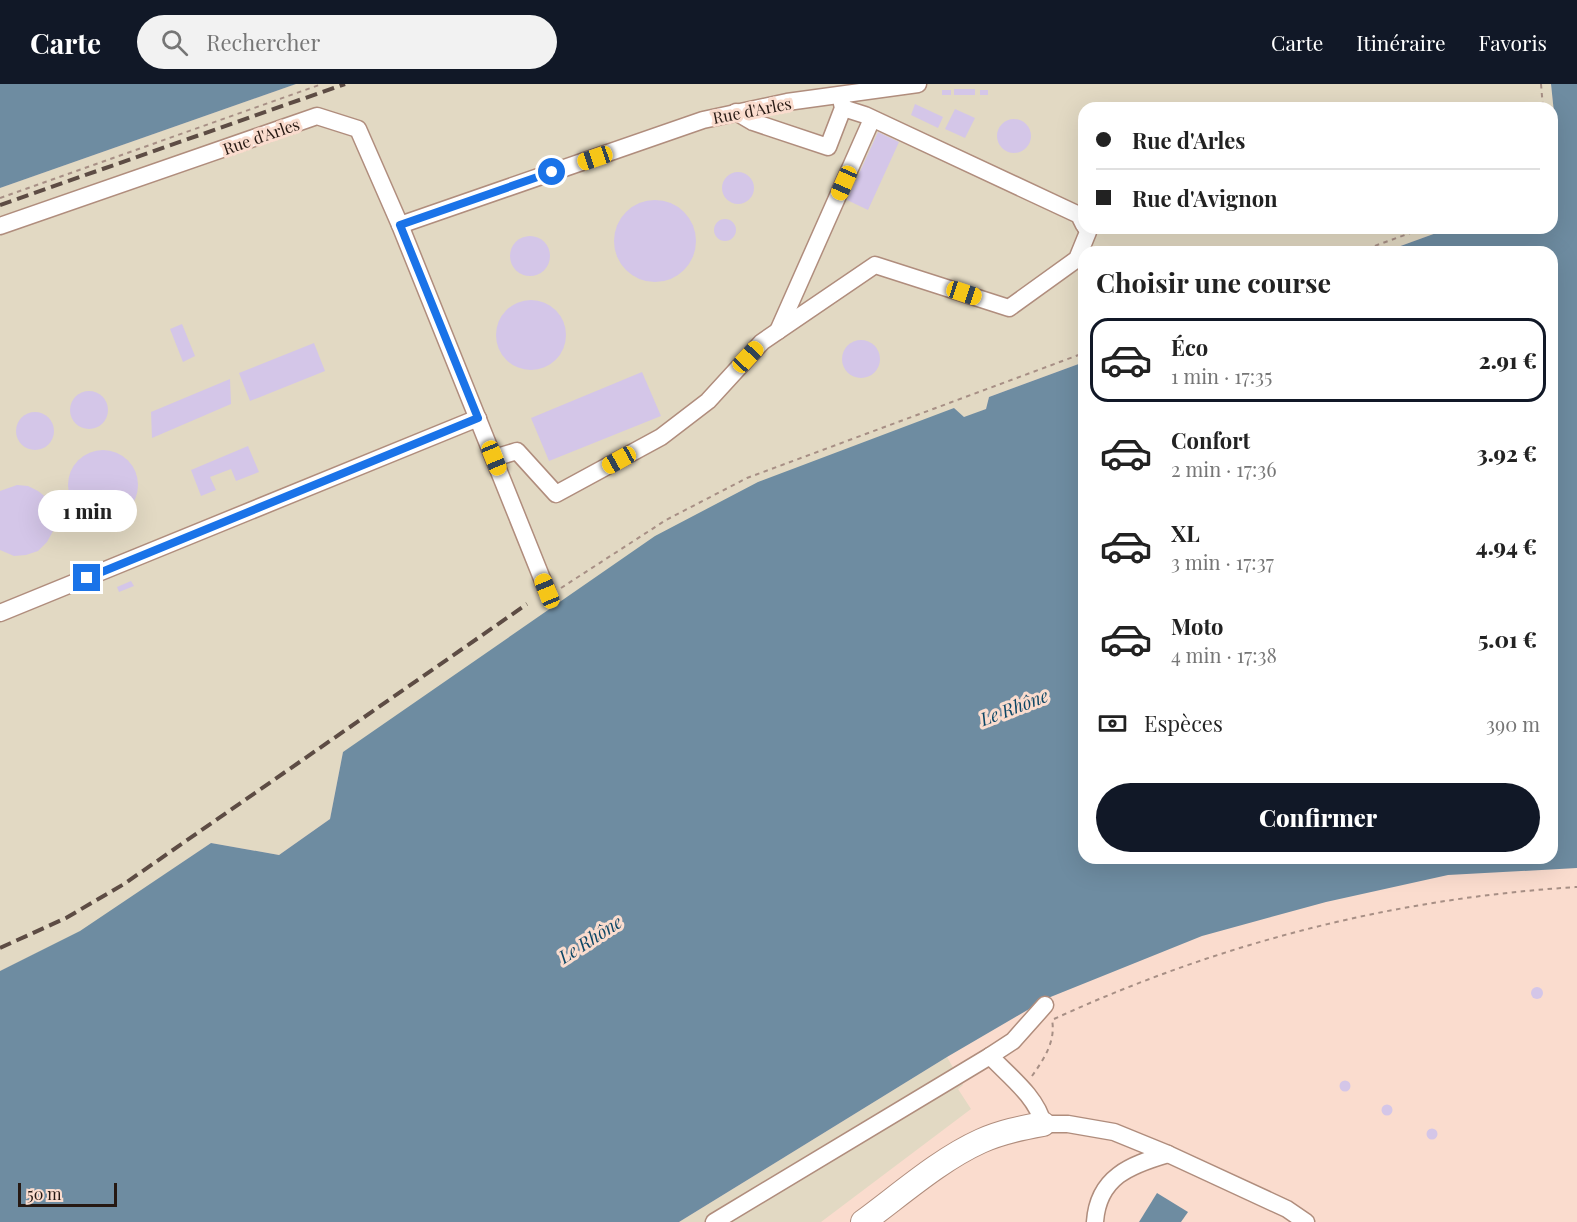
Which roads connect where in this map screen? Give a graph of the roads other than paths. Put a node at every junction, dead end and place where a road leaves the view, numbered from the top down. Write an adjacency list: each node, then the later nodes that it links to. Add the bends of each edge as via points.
1 (918, 84): 2 (street, Rue d'Arles)
2 (842, 102): 3 (street, Rue d'Arles, via 787,102); 3 (street, via 828,147 753,122); 4 (street)
3 (736, 112): 6 (street, Rue d'Arles)
4 (872, 119): 5 (street); 9 (street)
5 (1078, 214)
6 (400, 225): 7 (street, Rue d'Arles, via 358,129 317,117); 10 (street)
7 (0, 226)
8 (1078, 257): 9 (street, via 1009,308 875,265)
9 (778, 332): 11 (street, via 762,342 708,401 661,437 556,494 517,451)
10 (478, 418): 11 (street); 13 (street)
11 (494, 458): 12 (street)
12 (547, 591)
13 (0, 614)
14 (1048, 1012): 15 (street)
15 (990, 1056): 16 (street, via 1025,1093 1041,1114); 18 (street)
16 (1043, 1124): 17 (street, via 1114,1132); 19 (highway, via 981,1141)
17 (1168, 1154): 20 (street, via 1146,1160 1115,1177 1099,1200); 21 (street, via 1287,1209)
18 (714, 1222)
19 (863, 1222)
20 (1095, 1222)
21 (1306, 1222)

